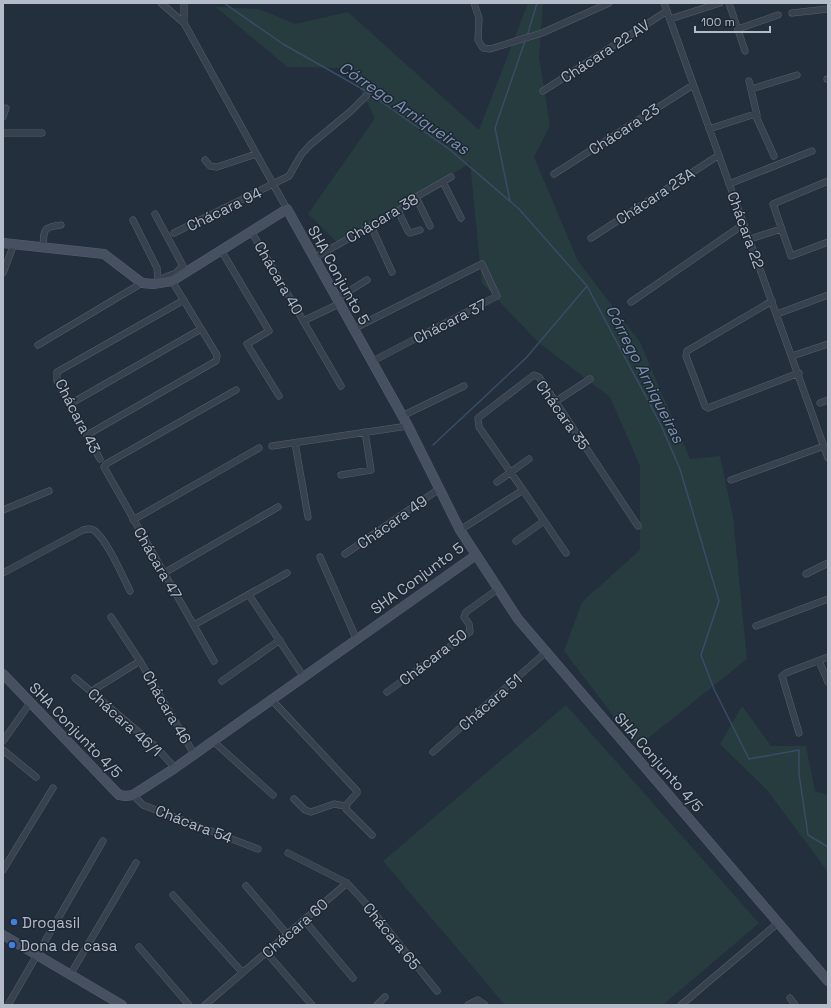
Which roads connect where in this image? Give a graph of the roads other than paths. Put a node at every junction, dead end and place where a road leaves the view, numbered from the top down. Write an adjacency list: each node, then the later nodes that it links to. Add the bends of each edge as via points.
1 (161, 3): 13 (street)
2 (184, 3): 13 (street)
3 (474, 3): 4 (street, via 479,18 478,40 483,48 490,49 542,33)
4 (609, 3)
5 (664, 3): 9 (street, Chácara 22)
6 (720, 3): 12 (street)
7 (729, 3): 14 (street)
8 (828, 9): 10 (street)
9 (667, 11): 12 (street, Chácara 22); 20 (street, Chácara 22 AV)
10 (792, 13)
11 (778, 15): 14 (street)
12 (670, 19): 18 (street, Chácara 22)
13 (184, 23): 29 (street, SHA Conjunto 5)
14 (738, 29): 15 (street)
15 (745, 51)
16 (797, 75): 19 (street)
17 (750, 82): 19 (street)
18 (693, 85): 25 (street, Chácara 22); 33 (street, Chácara 23)
19 (751, 89): 23 (street)
20 (543, 91)
21 (366, 96): 37 (street, Chácara 94, via 310,145 289,176)
22 (6, 108): 24 (street)
23 (757, 115): 25 (street, via 750,114); 31 (street)
24 (3, 117)
25 (710, 129): 30 (street, Chácara 22)
26 (3, 133): 27 (street)
27 (42, 133)
28 (812, 151): 38 (street)
29 (256, 154): 32 (street, via 217,167 210,166); 37 (street, SHA Conjunto 5)
30 (719, 155): 38 (street, Chácara 22); 53 (street, Chácara 23A)
31 (774, 156)
32 (206, 160)
33 (554, 174)
34 (451, 177): 36 (street, Chácara 38)
35 (828, 181): 49 (street, via 773,204)
36 (443, 182): 39 (street, Chácara 38); 43 (street)
37 (273, 184): 40 (street, SHA Conjunto 5); 51 (street, Chácara 94)
38 (729, 184): 45 (street, Chácara 22)
39 (416, 197): 41 (street, Chácara 38); 48 (street)
40 (287, 209): 59 (street); 60 (street, SHA Conjunto 5)
41 (398, 211): 47 (street, Chácara 38); 50 (street, via 410,233)
42 (155, 214): 65 (street, via 183,266 176,273)
43 (461, 218)
44 (133, 220): 65 (street, via 157,268)
45 (744, 224): 54 (street, Chácara 22); 71 (street)
46 (61, 225): 58 (street, via 47,227)
47 (371, 226): 60 (street, Chácara 38); 61 (street)
48 (430, 226)
49 (781, 229): 54 (street); 55 (street, via 791,256)
50 (420, 230)
51 (174, 233)
52 (254, 236): 73 (street, Chácara 40)
53 (591, 238)
54 (750, 239): 70 (street, Chácara 22)
55 (828, 242)
56 (3, 243): 57 (street)
57 (14, 244): 58 (street); 62 (street)
58 (43, 247): 66 (street, via 104,254)
59 (221, 250): 64 (street); 85 (street, via 269,331 247,344)
60 (314, 258): 69 (street, SHA Conjunto 5)
61 (392, 272)
62 (3, 273)
63 (367, 280): 69 (street, Chácara 40)
64 (172, 281): 65 (street); 68 (street)
65 (155, 282): 66 (street)
66 (142, 283): 77 (street)
67 (828, 295): 72 (street)
68 (184, 300): 74 (street); 89 (street, Chácara 43, via 57,372 57,381)
69 (338, 301): 73 (street, Chácara 40); 75 (street, SHA Conjunto 5)
70 (772, 301): 72 (street, Chácara 22); 80 (street, via 686,351 702,399 705,407 710,407)
71 (631, 302)
72 (777, 314): 78 (street, Chácara 22)
73 (303, 321): 82 (street, Chácara 40)
74 (201, 329): 89 (street); 93 (street, via 217,355 216,362)
75 (353, 329): 79 (street, SHA Conjunto 5); 79 (street, Chácara 37, via 482,264 497,296)
76 (828, 344): 78 (street)
77 (38, 345)
78 (792, 356): 80 (street, Chácara 22)
79 (371, 362): 90 (street, SHA Conjunto 5)
80 (799, 373): 96 (street, Chácara 22)
81 (590, 379): 87 (street)
82 (341, 386)
83 (464, 386): 90 (street)
84 (236, 390): 111 (street, Chácara 47, via 106,464 104,469)
85 (279, 396)
86 (828, 400): 88 (street)
87 (555, 402): 101 (street, Chácara 35, via 534,375 478,418 479,427); 113 (street, Chácara 35)
88 (820, 403)
89 (70, 404): 93 (street, Chácara 43)
90 (402, 416): 91 (street, SHA Conjunto 5)
91 (408, 426): 92 (street); 105 (street, SHA Conjunto 5)
92 (365, 432): 94 (street); 102 (street, via 371,470)
93 (87, 435): 100 (street, Chácara 43)
94 (295, 443): 95 (street); 110 (street)
95 (272, 446)
96 (824, 446): 98 (street, Chácara 22); 103 (street)
97 (259, 448): 111 (street)
98 (828, 458)
99 (529, 459): 101 (street)
100 (100, 460)
101 (511, 471): 104 (street); 106 (street, Chácara 35)
102 (341, 475)
103 (731, 480)
104 (497, 482)
105 (439, 489): 114 (street, SHA Conjunto 5); 117 (street, Chácara 49)
106 (523, 490): 112 (street, Chácara 35); 114 (street)
107 (49, 491): 109 (street)
108 (278, 507): 122 (street)
109 (3, 510)
110 (308, 517)
111 (133, 520): 122 (street, Chácara 47)
112 (544, 521): 115 (street); 116 (street, Chácara 35)
113 (638, 526)
114 (460, 530): 118 (street, SHA Conjunto 5)
115 (516, 541)
116 (566, 553)
117 (345, 554)
118 (476, 555): 125 (street, SHA Conjunto 4/5); 132 (street, SHA Conjunto 5)
119 (320, 557): 132 (street)
120 (828, 563): 124 (street)
121 (3, 573): 126 (street, via 83,530 90,529 96,531 112,554)
122 (164, 573): 130 (street, Chácara 47)
123 (287, 573): 127 (street)
124 (806, 574)
125 (498, 589): 134 (street, SHA Conjunto 4/5, via 518,619); 145 (street, Chácara 50, via 466,612 464,617 469,624 470,632)
126 (130, 591)
127 (248, 595): 130 (street); 133 (street)
128 (828, 599): 131 (street)
129 (112, 617): 136 (street, Chácara 46)
130 (194, 625): 137 (street, Chácara 47)
131 (756, 626)
132 (356, 638): 140 (street, SHA Conjunto 5)
133 (280, 640): 140 (street); 142 (street)
134 (546, 652): 152 (street, Chácara 51); 171 (street, SHA Conjunto 4/5)
135 (828, 658): 138 (street)
136 (140, 661): 144 (street, Chácara 46); 153 (street, Chácara 46)
137 (214, 661)
138 (819, 661): 143 (street); 148 (street, via 782,676)
139 (3, 674): 147 (street, SHA Conjunto 4/5)
140 (303, 676): 146 (street, SHA Conjunto 5)
141 (75, 678): 154 (street, Chácara 46/1, via 155,746)
142 (222, 681)
143 (828, 682)
144 (95, 689)
145 (387, 692)
146 (271, 699): 150 (street, SHA Conjunto 5); 160 (street, via 357,791)
147 (30, 703): 149 (street); 157 (street, SHA Conjunto 4/5, via 119,795)
148 (799, 733)
149 (3, 741)
150 (213, 741): 153 (street, SHA Conjunto 5); 158 (street)
151 (3, 750): 155 (street)
152 (433, 752)
153 (194, 754): 154 (street, SHA Conjunto 5)
154 (175, 768): 157 (street, SHA Conjunto 5)
155 (36, 777)
156 (53, 788): 166 (street)
157 (133, 795): 163 (street, Chácara 54, via 143,805)
158 (273, 795)
159 (294, 799): 160 (street, via 305,810 311,812 334,804)
160 (345, 806): 161 (street)
161 (372, 835)
162 (103, 841): 176 (street)
163 (258, 849)
164 (288, 853): 167 (street)
165 (136, 864): 178 (street)
166 (3, 870)
167 (347, 883): 170 (street, Chácara 60); 181 (street, Chácara 65)
168 (246, 886): 172 (street)
169 (173, 895): 177 (street)
170 (304, 920): 172 (street, Chácara 60); 179 (street)
171 (778, 923): 180 (street, SHA Conjunto 4/5); 193 (street)
172 (287, 934): 175 (street, Chácara 60)
173 (3, 935): 176 (street)
174 (139, 947): 188 (street)
175 (266, 952): 177 (street, Chácara 60); 189 (street)
176 (36, 955): 178 (street); 186 (street)
177 (242, 972): 185 (street, Chácara 60)
178 (70, 975): 184 (street)
179 (353, 978)
180 (828, 980)
181 (437, 991)
182 (385, 998): 190 (street)
183 (790, 998): 194 (street)
184 (112, 1002): 187 (street)
185 (207, 1004)
186 (8, 1005)
187 (122, 1005)
188 (190, 1005)
189 (312, 1005)
190 (377, 1005)
191 (468, 1005): 192 (street, via 478,1000)
192 (485, 1005)
193 (681, 1005)
194 (795, 1005)

